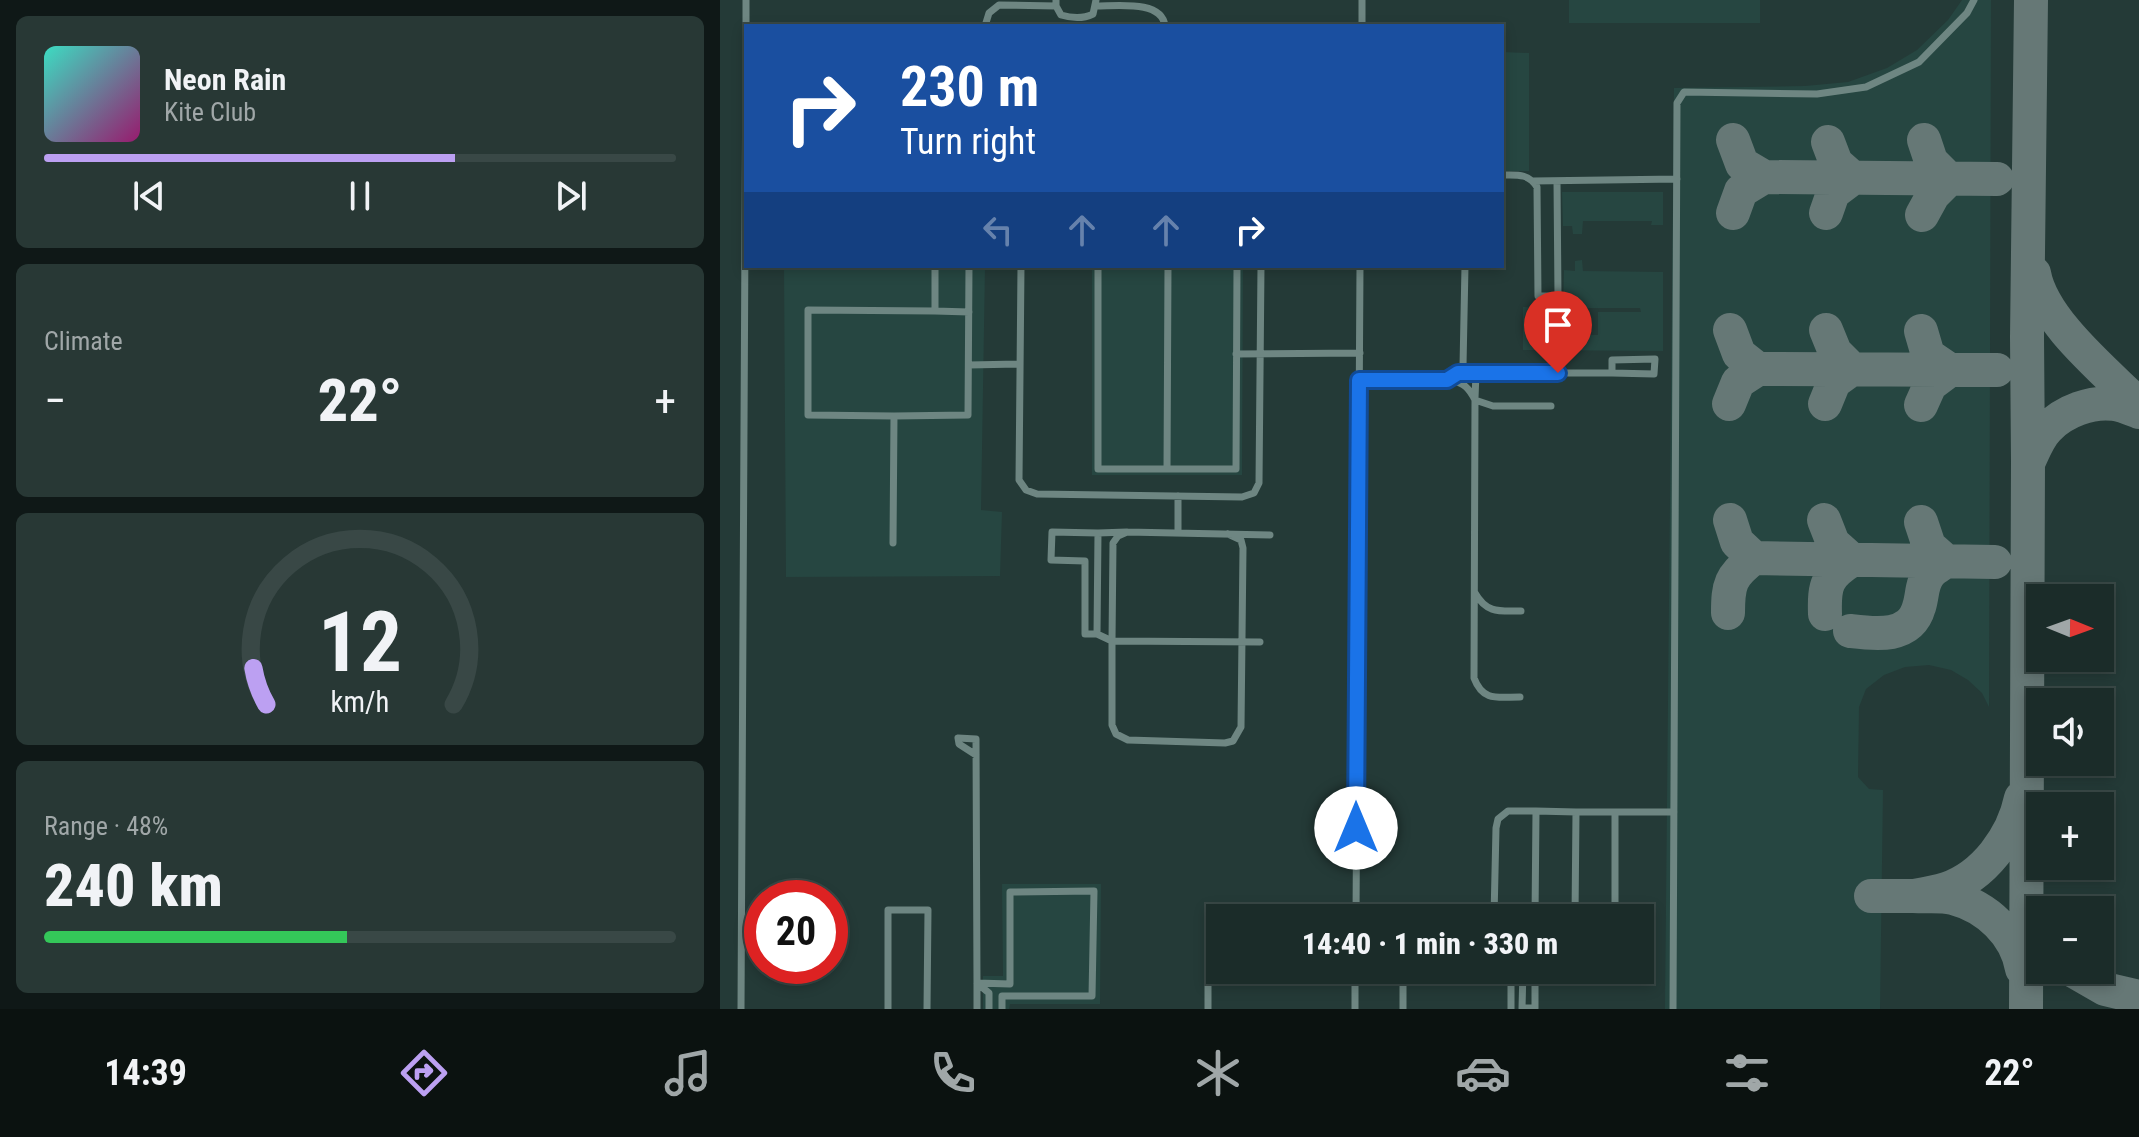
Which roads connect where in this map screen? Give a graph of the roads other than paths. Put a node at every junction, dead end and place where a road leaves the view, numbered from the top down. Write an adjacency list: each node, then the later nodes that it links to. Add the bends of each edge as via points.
1 (746, 0): 6 (lane)
2 (1362, 0): 9 (lane)
3 (1974, 0): 11 (lane, via 1919,62 1866,87 1817,94 1684,92 1677,103)
4 (1056, 3): 5 (lane, via 1061,15 1068,17 1087,17); 7 (lane, via 999,5)
5 (1096, 3): 8 (lane, via 1149,6 1158,10)
6 (746, 24)
7 (986, 24)
8 (1165, 24)
9 (1362, 24)
10 (1504, 175): 12 (lane, via 1525,175)
11 (1677, 179): 13 (lane); 58 (lane)
12 (1533, 181): 13 (lane); 13 (lane, via 1538,197 1538,296 1558,296)
13 (1557, 181)
14 (745, 268): 71 (lane)
15 (935, 268): 24 (lane)
16 (969, 268): 25 (lane)
17 (1021, 268): 29 (lane)
18 (1098, 268): 39 (lane, via 1098,469)
19 (1168, 268): 39 (lane)
20 (1237, 268): 28 (lane)
21 (1261, 268): 26 (lane)
22 (1360, 268): 27 (lane)
23 (1465, 268): 31 (lane, via 1463,366)
24 (935, 311): 25 (lane); 38 (lane, via 808,310 808,415)
25 (969, 312): 30 (lane)
26 (1260, 353): 27 (lane); 28 (lane); 40 (lane, via 1259,483 1254,493)
27 (1360, 353): 34 (lane)
28 (1236, 354): 39 (lane, via 1236,469)
29 (1020, 364): 30 (lane); 40 (lane, via 1019,480 1026,490)
30 (969, 365): 38 (lane, via 968,415)
31 (1458, 373): 32 (lane); 35 (lane)
32 (1476, 373): 33 (lane); 36 (lane)
33 (1612, 373): 33 (lane, via 1654,374 1655,359 1612,360)
34 (1359, 380): 35 (lane); 59 (lane)
35 (1447, 380): 36 (lane, via 1462,382)
36 (1475, 400): 37 (lane, via 1493,406); 47 (lane)
37 (1551, 406)
38 (894, 416): 46 (lane)
39 (1167, 469)
40 (1178, 496): 43 (lane)
41 (1127, 532): 42 (lane); 43 (lane); 50 (lane, via 1113,543)
42 (1098, 533): 49 (lane); 49 (lane, via 1052,532 1051,560 1085,561 1085,634)
43 (1178, 533): 44 (lane)
44 (1228, 534): 45 (lane); 52 (lane, via 1241,540 1243,548)
45 (1270, 535)
46 (893, 543)
47 (1474, 591): 48 (lane, via 1490,609); 53 (lane, via 1478,688 1495,697)
48 (1521, 611)
49 (1097, 634): 50 (lane)
50 (1112, 641): 52 (lane); 52 (lane, via 1112,725 1121,739 1225,743 1233,741 1241,727)
51 (1260, 642): 52 (lane)
52 (1242, 643)
53 (1520, 697)
54 (976, 755): 64 (lane)
55 (1536, 811): 56 (lane); 60 (lane, via 1508,811 1498,819); 61 (lane)
56 (1576, 812): 57 (lane); 62 (lane)
57 (1615, 812): 58 (lane); 63 (lane)
58 (1674, 812): 82 (lane)
59 (1356, 904)
60 (1497, 904)
61 (1535, 904)
62 (1575, 904)
63 (1615, 904)
64 (977, 983): 74 (lane); 75 (lane, via 989,993); 76 (lane, via 1010,984 1010,892 1094,891 1092,996 1002,996)
65 (1209, 984): 77 (lane)
66 (1355, 984): 78 (lane)
67 (1403, 984): 79 (lane)
68 (1511, 984): 80 (lane)
69 (1523, 984): 81 (lane)
70 (1535, 984): 81 (lane, via 1535,1008)
71 (741, 1009)
72 (888, 1009): 73 (lane, via 888,910 928,910)
73 (927, 1009)
74 (977, 1009)
75 (989, 1009)
76 (1002, 1009)
77 (1208, 1009)
78 (1355, 1009)
79 (1403, 1009)
80 (1511, 1009)
81 (1522, 1009)
82 (1673, 1009)

